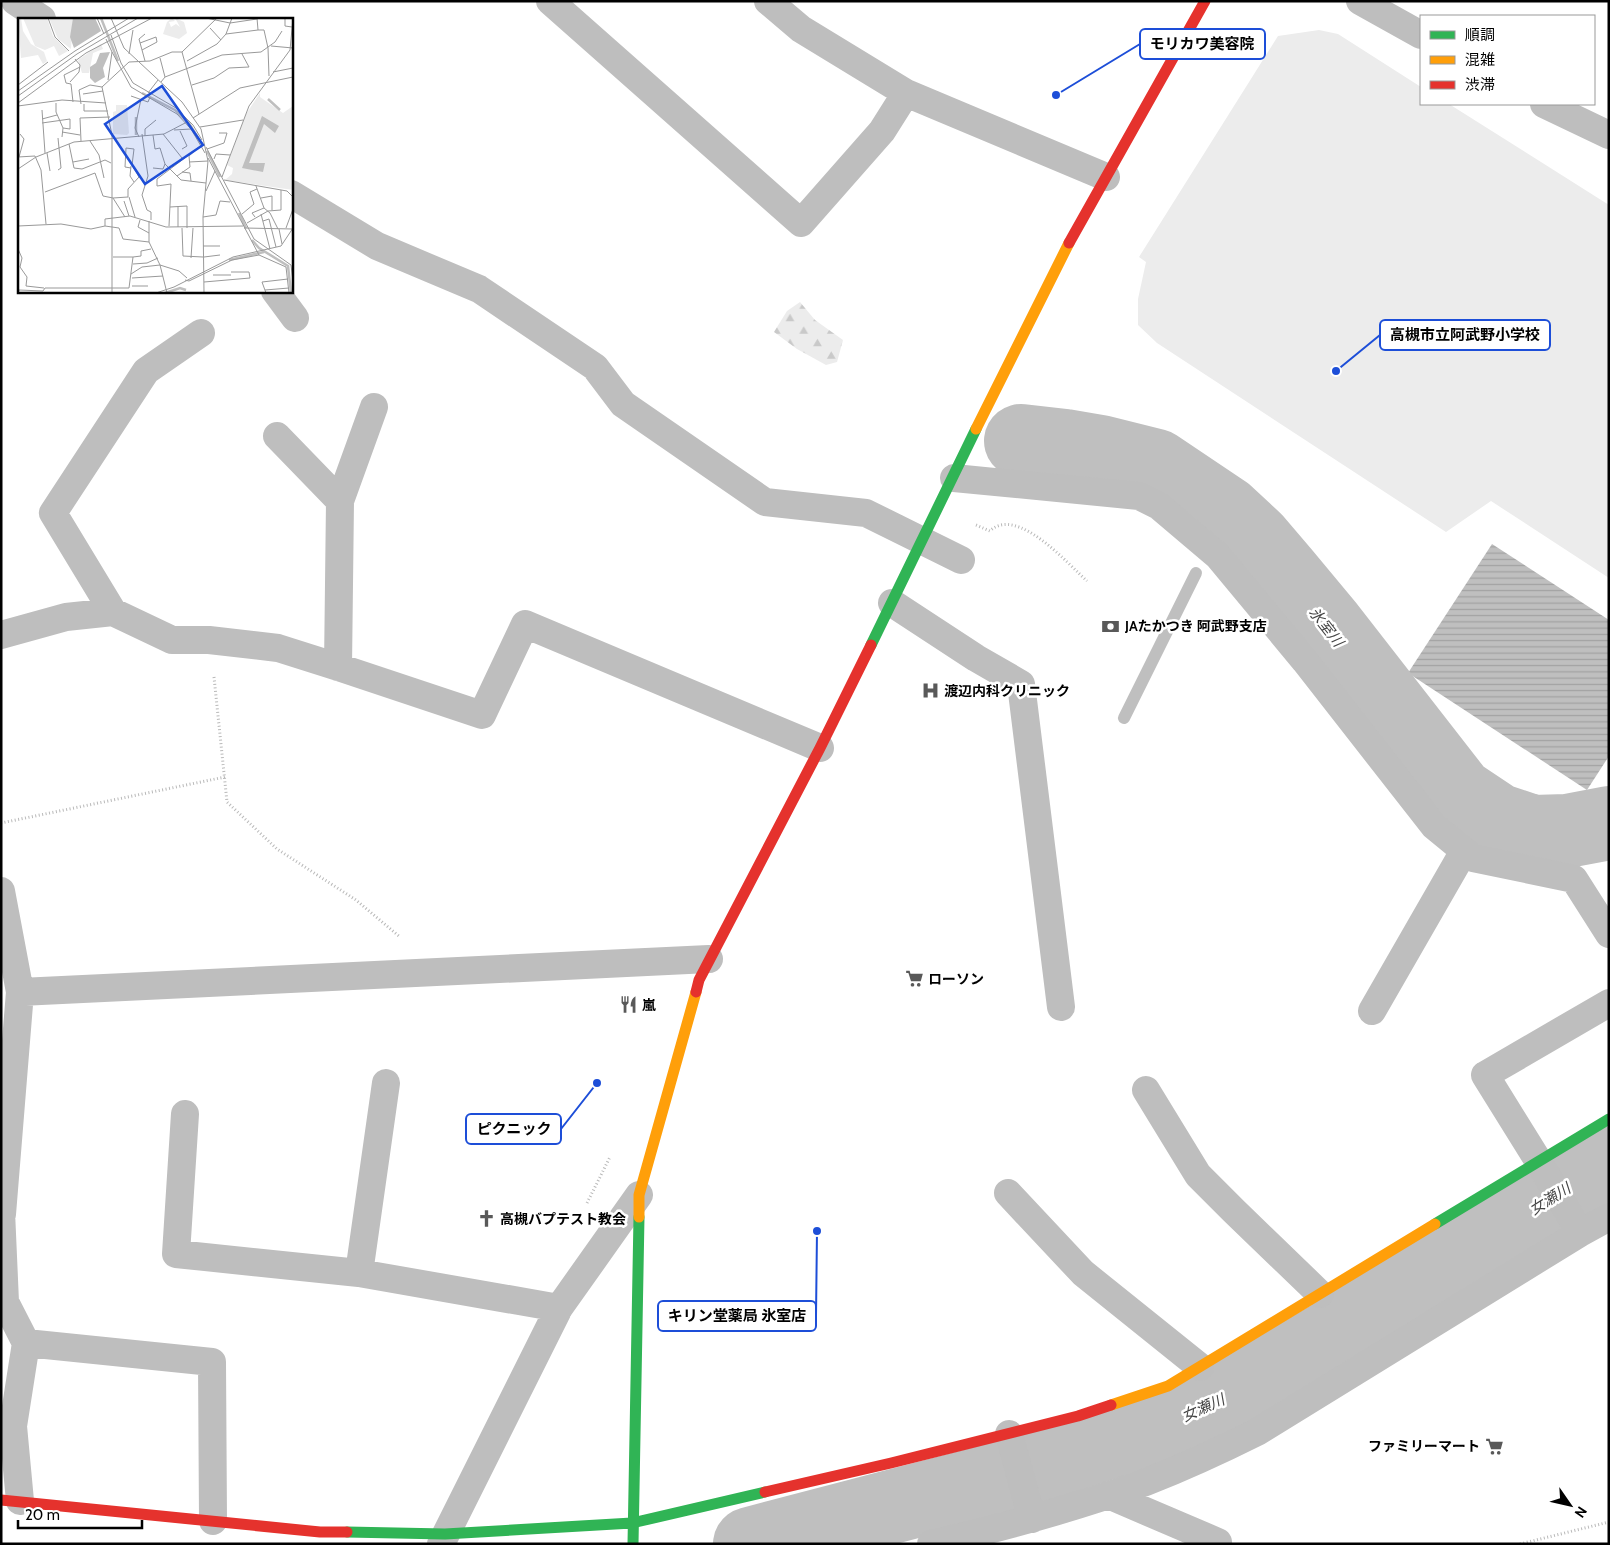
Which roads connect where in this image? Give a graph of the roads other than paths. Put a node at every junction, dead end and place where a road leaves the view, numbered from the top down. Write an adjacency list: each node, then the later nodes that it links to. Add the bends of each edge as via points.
1 (15, 1): 6 (street)
2 (550, 1): 8 (street, via 801,223 882,131)
3 (768, 1): 8 (street, via 801,29)
4 (1205, 1): 11 (street)
5 (1360, 1): 7 (street)
6 (40, 18)
7 (1420, 34)
8 (906, 93): 11 (street)
9 (1546, 105): 10 (street)
10 (1609, 134)
11 (1106, 177): 18 (street, via 1058,263)
12 (292, 195): 20 (street, via 377,246 479,289 594,367 624,404 765,502 866,514)
13 (276, 292): 14 (street)
14 (295, 318)
15 (201, 333): 23 (street, via 146,371 53,514)
16 (374, 407): 19 (street)
17 (277, 436): 19 (street)
18 (954, 478): 20 (street); 27 (street, via 1140,496 1159,506 1218,556 1434,826)
19 (340, 501): 25 (street)
20 (921, 541): 21 (street); 22 (street)
21 (961, 560)
22 (892, 603): 26 (street); 33 (street, via 1021,684)
23 (113, 612): 24 (street, via 66,617); 25 (street, via 172,640 209,640 278,648)
24 (1, 635)
25 (338, 666): 26 (street, via 482,715 525,624)
26 (820, 748): 30 (street)
27 (1464, 851): 29 (street, via 1473,858 1574,879); 34 (street)
28 (1, 891): 31 (street)
29 (1609, 934)
30 (709, 959): 31 (street); 41 (street, via 699,980)
31 (20, 992): 42 (street)
32 (1609, 1003): 39 (street, via 1485,1075)
33 (1061, 1007)
34 (1372, 1012)
35 (386, 1083): 45 (street)
36 (1146, 1090): 46 (street, via 1198,1175)
37 (185, 1114): 45 (street, via 176,1254)
38 (1609, 1119): 39 (street)
39 (1538, 1162): 44 (street); 46 (street)
40 (1008, 1193): 49 (street, via 1083,1273)
41 (639, 1195): 47 (street); 55 (street)
42 (2, 1212): 48 (street, via 5,1302)
43 (1609, 1217): 44 (street)
44 (1580, 1233): 51 (street, via 1257,1432 1184,1467)
45 (358, 1272): 47 (street)
46 (1320, 1294): 49 (street)
47 (559, 1308): 56 (street)
48 (26, 1343): 52 (street, via 13,1426); 54 (street, via 212,1362)
49 (1200, 1367): 50 (street, via 1168,1386)
50 (1011, 1442): 53 (street); 55 (street, via 890,1463)
51 (1108, 1495): 53 (street); 58 (street)
52 (11, 1501): 54 (street)
53 (1030, 1510): 59 (street)
54 (213, 1521): 56 (street, via 320,1532)
55 (632, 1523): 56 (street); 57 (street)
56 (443, 1539)
57 (633, 1542)
58 (1218, 1542)
59 (931, 1544)

